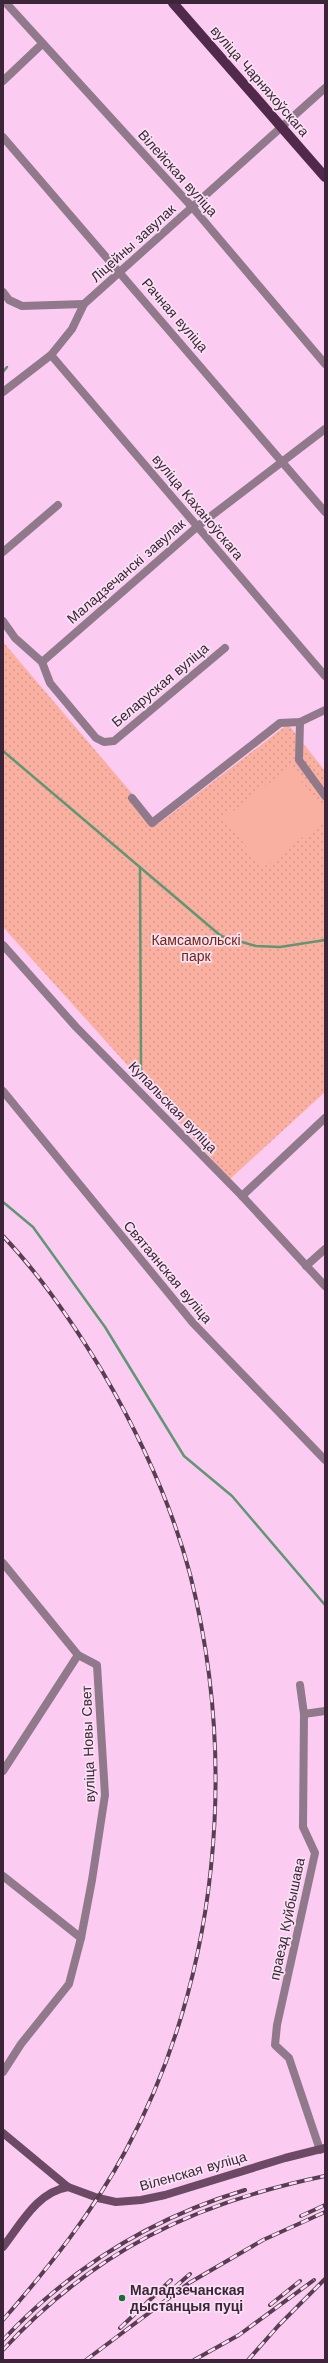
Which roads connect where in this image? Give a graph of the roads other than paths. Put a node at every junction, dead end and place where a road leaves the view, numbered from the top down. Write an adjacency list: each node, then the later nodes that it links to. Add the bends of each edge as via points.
1 (6, 3): 3 (street, Вілейская вуліца)
2 (173, 3): 6 (main road, вуліца Чарняхоўскага)
3 (42, 44): 4 (street); 9 (street, Вілейская вуліца)
4 (3, 81)
5 (325, 88): 6 (street, Ліцейны завулак)
6 (280, 126): 8 (main road, вуліца Чарняхоўскага); 9 (street, Ліцейны завулак)
7 (3, 138): 10 (street, Рачная вуліца)
8 (325, 177)
9 (193, 208): 10 (street, Ліцейны завулак); 14 (street, Вілейская вуліца)
10 (121, 272): 12 (street, Ліцейны завулак); 17 (street, Рачная вуліца)
11 (3, 292): 12 (street, via 9,300 22,306)
12 (84, 304): 13 (street, Ліцейны завулак, via 72,329)
13 (51, 355): 15 (street, Ліцейны завулак); 20 (street, вуліца Каханоўскага)
14 (325, 364)
15 (3, 392)
16 (325, 430): 17 (street, Маладзечанскі завулак)
17 (283, 462): 19 (street, Рачная вуліца); 20 (street, Маладзечанскі завулак)
18 (58, 505): 21 (street)
19 (325, 512)
20 (198, 526): 24 (street, Маладзечанскі завулак); 25 (street, вуліца Каханоўскага)
21 (3, 552)
22 (3, 621): 24 (street, Беларуская вуліца, via 15,638)
23 (225, 648): 24 (street, Беларуская вуліца, via 114,741 104,742 96,738 50,683)
24 (42, 662)
25 (325, 676)
26 (325, 710): 27 (street)
27 (300, 722): 28 (street, via 299,760); 29 (street, via 280,723 152,823)
28 (325, 796)
29 (132, 798)
30 (3, 945): 33 (street, Купальская вуліца, via 76,1027)
31 (3, 1091): 37 (street, Святаянская вуліца, via 193,1323)
32 (325, 1118): 33 (street)
33 (242, 1196): 35 (street, Купальская вуліца)
34 (325, 1249): 35 (street)
35 (306, 1266): 36 (street, Купальская вуліца)
36 (325, 1286)
37 (325, 1460)
38 (3, 1564): 39 (street, вуліца Новы Свет)
39 (78, 1655): 43 (street, вуліца Новы Свет); 45 (street, вуліца Новы Свет, via 97,1665 105,1795)
40 (300, 1685): 42 (street, праезд Куйбышава)
41 (325, 1711): 42 (street)
42 (304, 1714): 48 (street, праезд Куйбышава, via 303,1827 315,1853 277,2025 275,2045 289,2058)
43 (3, 1771)
44 (3, 1876): 45 (street)
45 (81, 1938): 46 (street, вуліца Новы Свет, via 69,1984 21,2044)
46 (3, 2072)
47 (3, 2133): 49 (main road, Віленская вуліца)
48 (322, 2149): 49 (main road, Віленская вуліца, via 141,2200 116,2202)
49 (68, 2187): 50 (main road, via 46,2194)
50 (3, 2247)

